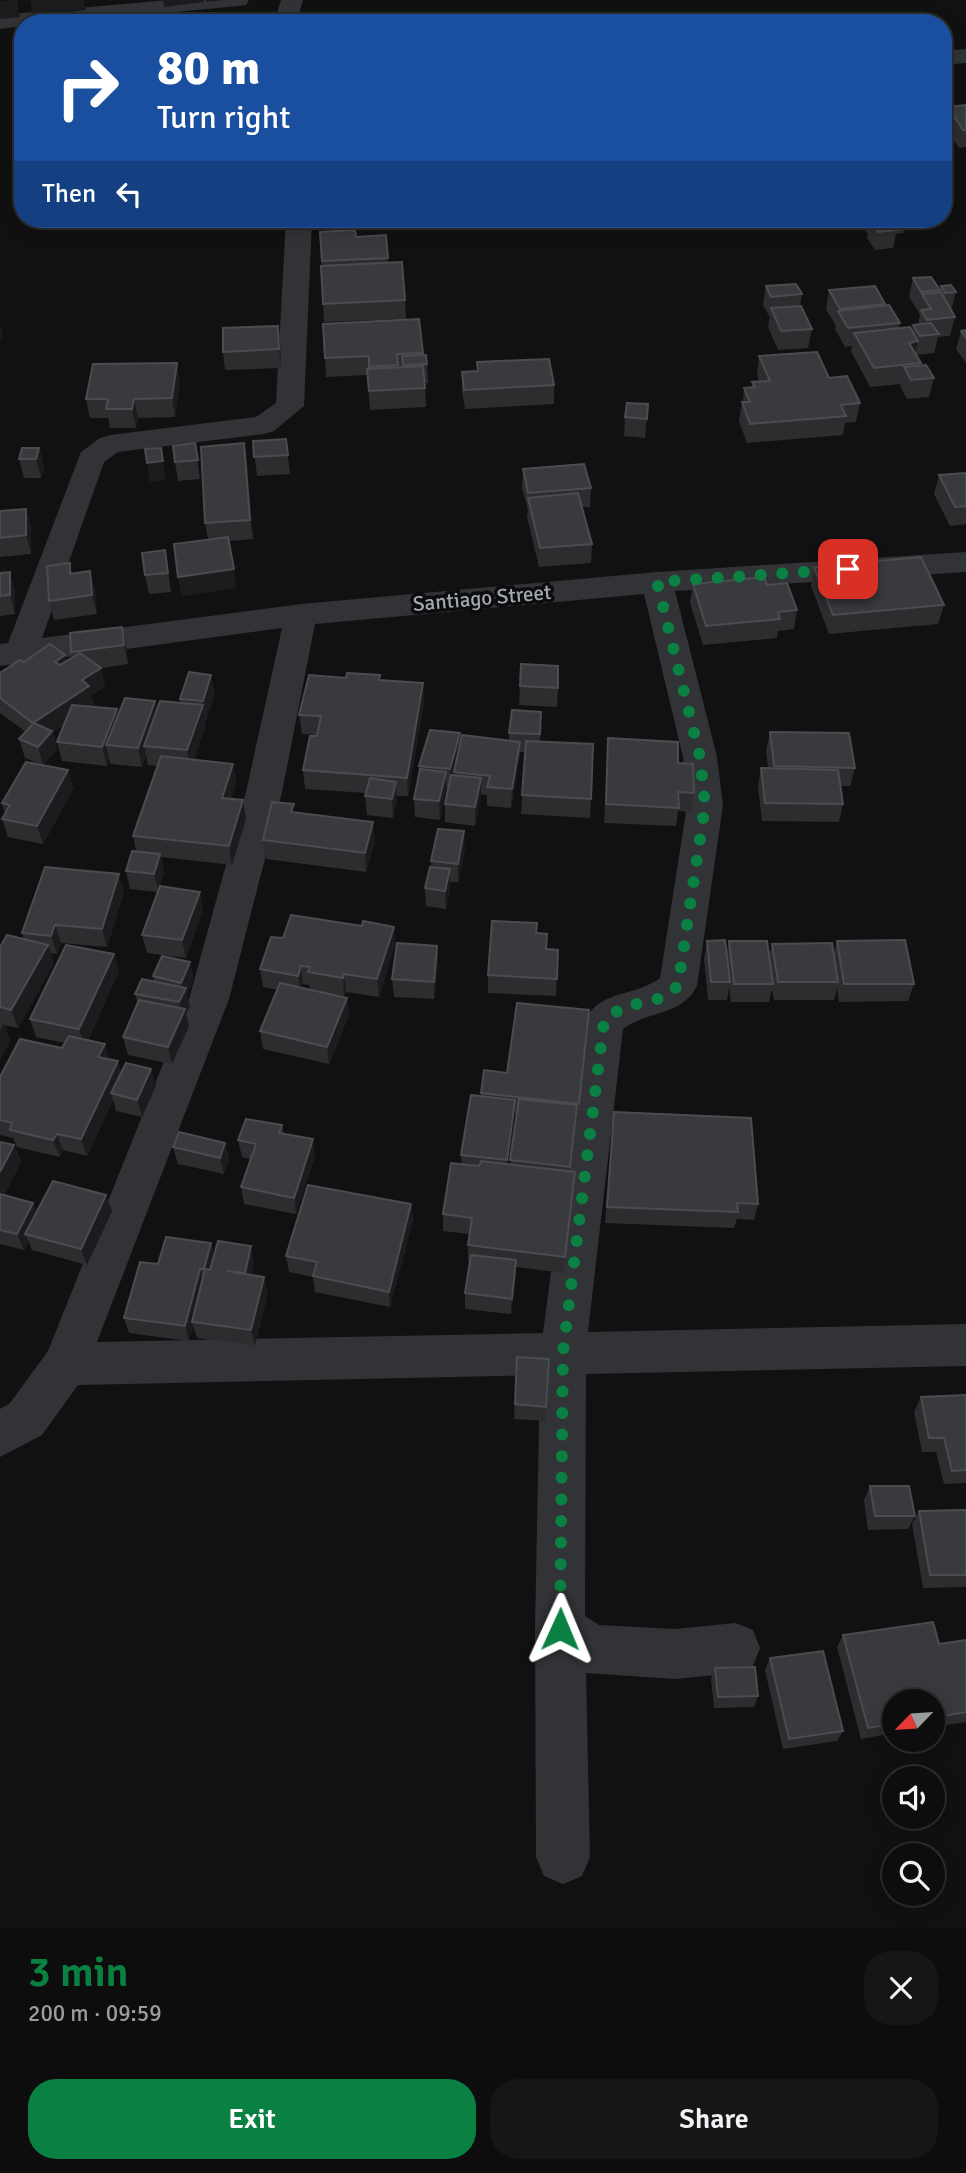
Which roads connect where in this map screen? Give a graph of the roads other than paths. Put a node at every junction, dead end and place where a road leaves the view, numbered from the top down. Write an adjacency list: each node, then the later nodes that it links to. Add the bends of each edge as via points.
1 (238, 0): 2 (street)
2 (87, 14)
3 (299, 228): 7 (street, via 290,406 264,425 110,444 91,458)
4 (966, 562): 5 (street, Santiago Street)
5 (657, 582): 6 (street, Santiago Street); 9 (street, via 700,757 705,805 678,986 662,998 623,1007 604,1021)
6 (301, 615): 7 (street, Santiago Street); 10 (street, via 264,792 209,999)
7 (10, 653)
8 (966, 1345): 9 (street)
9 (563, 1352): 10 (street); 12 (street)
10 (66, 1364): 11 (street, via 26,1419)
11 (0, 1435)
12 (560, 1629): 13 (street, via 592,1650 675,1654); 14 (street)
13 (735, 1648)
14 (563, 1857)

